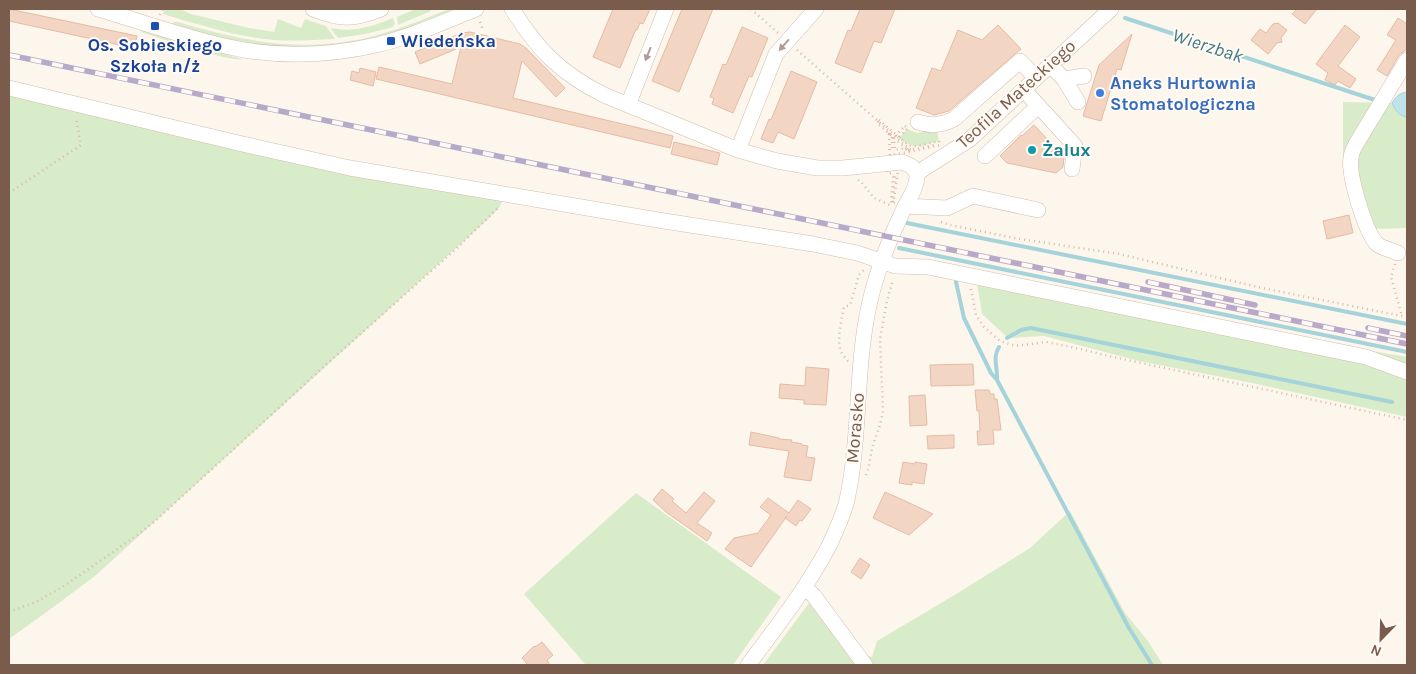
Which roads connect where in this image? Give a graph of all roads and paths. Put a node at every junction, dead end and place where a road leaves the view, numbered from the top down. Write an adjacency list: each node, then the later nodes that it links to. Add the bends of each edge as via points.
1 (98, 9): 11 (street, via 226,46 266,53 302,54 376,45)
2 (163, 9): 10 (path)
3 (313, 9): 4 (street, via 340,18)
4 (381, 9)
5 (512, 9): 23 (street, via 544,53 563,70 583,85)
6 (666, 9): 23 (street, one-way to 23)
7 (751, 9): 13 (path)
8 (816, 9): 13 (street)
9 (1105, 11): 15 (street, Teofila Mateckiego)
10 (160, 15)
11 (477, 15): 12 (path)
12 (483, 30)
13 (787, 41): 25 (path); 30 (street, one-way to 30, via 776,54)
14 (1407, 60): 42 (street, via 1356,144 1350,170 1368,232 1378,245)
15 (1050, 65): 17 (street, Teofila Mateckiego); 18 (street)
16 (1084, 76): 18 (street)
17 (1036, 78): 20 (street, Teofila Mateckiego); 26 (street, via 1020,60 954,119 943,124)
18 (1064, 79): 22 (street)
19 (9, 88): 21 (street)
20 (1024, 90): 24 (street); 35 (street, Teofila Mateckiego, via 969,140)
21 (70, 102): 37 (path, via 81,145); 38 (street, via 350,168)
22 (1078, 102)
23 (628, 105): 30 (street)
24 (1038, 106): 32 (street); 33 (street, via 1075,146)
25 (878, 122): 27 (path); 28 (path)
26 (911, 124): 28 (path)
27 (889, 134): 28 (path); 31 (path, via 890,155)
28 (897, 137): 29 (path); 29 (path, via 895,150); 31 (path); 31 (path, via 914,146 939,140 940,145)
29 (906, 148): 31 (path)
30 (738, 150): 35 (street, via 817,168 902,162)
31 (910, 151)
32 (985, 156)
33 (1072, 169)
34 (896, 172): 39 (path, via 892,200)
35 (917, 173): 39 (street, Morasko, via 918,182)
36 (856, 180): 39 (path, via 874,198 896,207)
37 (9, 193)
38 (510, 194): 43 (street, via 814,244); 50 (path, via 456,249 154,522 64,586)
39 (899, 204): 39 (path, via 894,199 898,170 887,170 893,175 890,201); 40 (street, via 946,208 973,196); 43 (street, Morasko)
40 (1038, 210)
41 (932, 220): 45 (path, via 1014,238 1119,254 1262,288)
42 (1398, 252): 45 (path, via 1391,277)
43 (882, 262): 44 (street); 49 (street, Morasko, via 873,287 862,340 856,437 847,501 835,534)
44 (970, 276): 47 (street, via 1366,357); 48 (path, via 980,321 1000,340 1015,346 1046,342 1068,346)
45 (1402, 316): 46 (path)
46 (1407, 317)
47 (1407, 372)
48 (1407, 420)
49 (805, 587): 51 (street, Morasko); 52 (street)
50 (9, 612)
51 (748, 665)
52 (865, 665)

